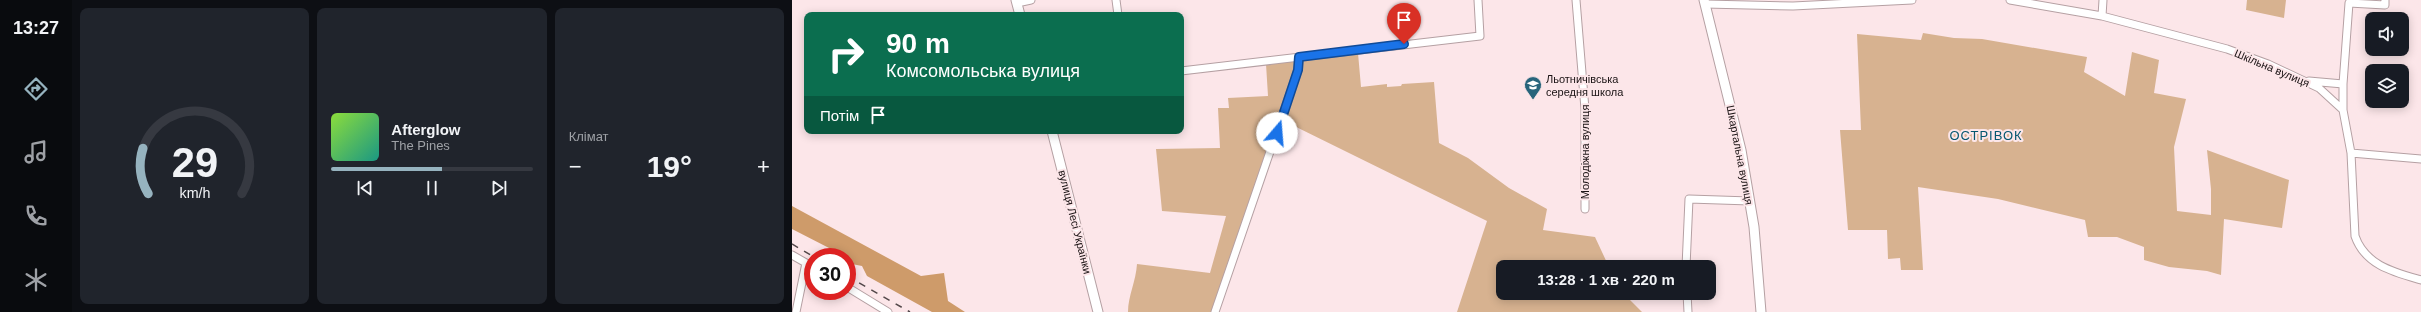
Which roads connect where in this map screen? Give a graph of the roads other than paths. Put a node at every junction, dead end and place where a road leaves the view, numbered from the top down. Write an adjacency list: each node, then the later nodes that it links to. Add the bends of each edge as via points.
1 (1032, 0): 9 (street)
2 (1116, 0): 13 (street)
3 (1478, 0): 15 (street, via 1480,36)
4 (1576, 0): 24 (street, Молодіжна вулиця, via 1585,109)
5 (1912, 0): 11 (street)
6 (2010, 0): 14 (street, Шкільна вулиця)
7 (2103, 0): 14 (street)
8 (2385, 0): 18 (street, via 2385,5 2348,3)
9 (1016, 2): 12 (street)
10 (1705, 2): 11 (street); 23 (street, Шкартальна вулиця, via 1733,115)
11 (1794, 3)
12 (1019, 12)
13 (1118, 12)
14 (2102, 16): 17 (street, Шкільна вулиця, via 2227,49)
15 (1299, 57): 16 (street); 35 (street, via 1298,70 1265,172)
16 (1184, 71)
17 (2306, 80): 18 (street); 19 (street, Шкільна вулиця)
18 (2343, 84): 19 (street)
19 (2343, 110): 21 (street)
20 (1053, 134): 34 (street, вулиця Лесі Українки)
21 (2351, 153): 22 (street); 28 (street, via 2354,236 2359,249 2377,264)
22 (2421, 159)
23 (1750, 201): 26 (street, via 1689,199); 37 (street, Шкартальна вулиця, via 1758,257)
24 (1585, 209)
25 (792, 255): 27 (street)
26 (1686, 260)
27 (804, 262)
28 (2421, 280)
29 (804, 285): 32 (street)
30 (856, 292): 33 (street)
31 (1687, 300): 36 (street)
32 (796, 312)
33 (888, 312)
34 (1098, 312)
35 (1215, 312)
36 (1688, 312)
37 (1761, 312)

